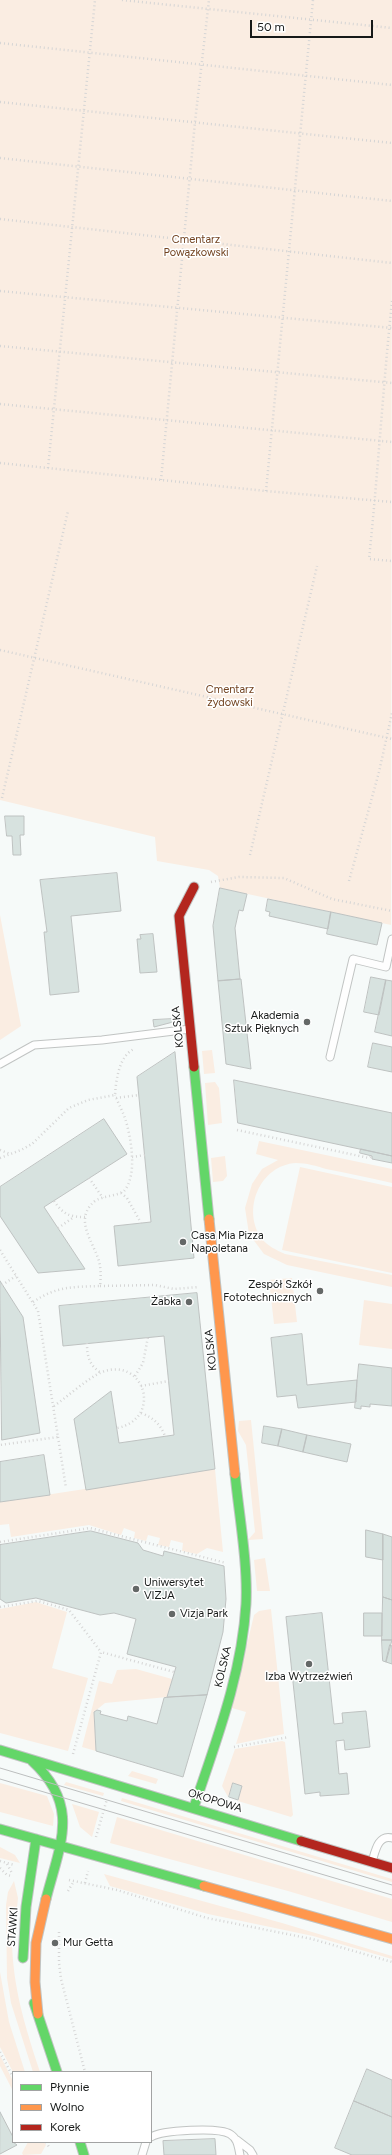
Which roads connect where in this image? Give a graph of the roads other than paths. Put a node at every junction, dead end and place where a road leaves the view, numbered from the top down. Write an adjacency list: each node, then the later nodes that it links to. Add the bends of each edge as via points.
1 (194, 887): 3 (street, KOLSKA, via 179,916)
2 (392, 939): 4 (lane, via 386,967 353,959)
3 (190, 1028): 5 (lane, via 102,1040 34,1045); 8 (street, KOLSKA, via 246,1603 234,1677)
4 (330, 1057)
5 (0, 1064)
6 (0, 1750): 7 (street, OKOPOWA)
7 (31, 1760): 8 (street, OKOPOWA); 12 (street, OKOPOWA, via 45,1772 59,1796 64,1825)
8 (194, 1808): 13 (street, OKOPOWA)
9 (0, 1829): 11 (street)
10 (392, 1838): 13 (lane, via 381,1840)
11 (36, 1839): 12 (street); 16 (street, STAWKI, via 23,1941 29,1988)
12 (60, 1846): 15 (street); 16 (street, STAWKI, via 36,1943 35,1982)
13 (372, 1862): 14 (street, OKOPOWA)
14 (392, 1868)
15 (392, 1939)
16 (38, 2014): 17 (street, STAWKI)
17 (57, 2071)
18 (152, 2136): 19 (lane, via 170,2132 220,2130)
19 (237, 2140): 24 (lane); 25 (lane, via 250,2150)
20 (80, 2143): 22 (street)
21 (146, 2143): 23 (lane)
22 (84, 2155)
23 (142, 2155)
24 (240, 2155)
25 (252, 2155)

